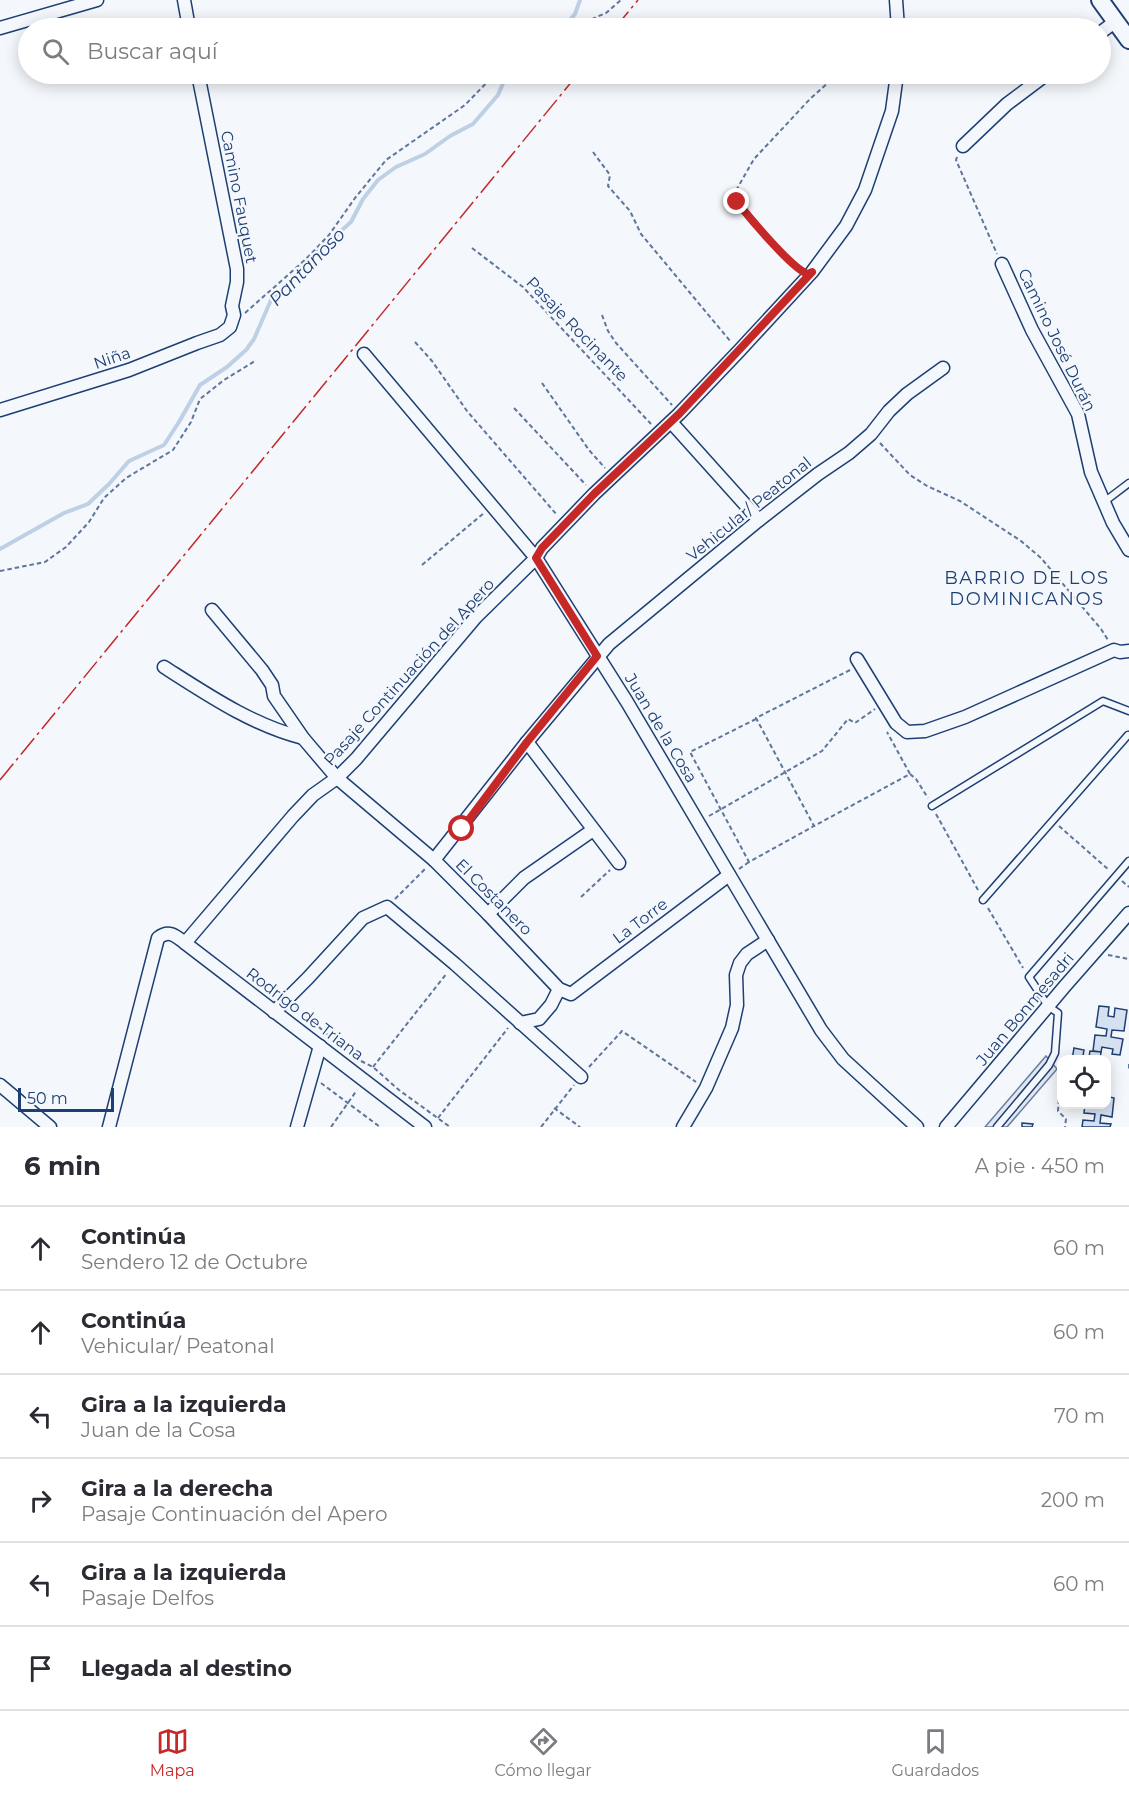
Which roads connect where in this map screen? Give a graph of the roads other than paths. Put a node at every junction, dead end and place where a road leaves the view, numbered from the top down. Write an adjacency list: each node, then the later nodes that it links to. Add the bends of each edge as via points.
1 (97, 0): 5 (street)
2 (184, 0): 6 (street)
3 (896, 0): 7 (street)
4 (1100, 0): 8 (street)
5 (35, 18)
6 (187, 18)
7 (897, 18)
8 (1116, 21): 10 (street); 12 (street)
9 (18, 23): 11 (street)
10 (1111, 25)
11 (0, 28)
12 (1129, 40)
13 (200, 84): 18 (street, Camino Fauquet, via 237,269)
14 (896, 84): 22 (street, Pasaje Continuación del Apero, via 892,111 865,190 846,226 812,272)
15 (1034, 84): 16 (street)
16 (963, 146)
17 (1002, 264): 24 (street, Camino José Durán, via 1032,330 1078,414 1091,472)
18 (230, 327): 21 (street, Niña, via 220,335 129,370)
19 (364, 354): 27 (street, Juan de la Cosa)
20 (944, 368): 25 (street, Vehicular/ Peatonal, via 908,393 849,453)
21 (0, 410)
22 (675, 418): 25 (street); 27 (street, Pasaje Continuación del Apero, via 564,524)
23 (1129, 483): 24 (lane)
24 (1104, 502): 26 (street, Camino José Durán)
25 (759, 520): 30 (street, Vehicular/ Peatonal)
26 (1129, 550)
27 (536, 558): 30 (street, Juan de la Cosa); 37 (street, Pasaje Continuación del Apero, via 476,617)
28 (212, 610): 35 (street, via 272,685 274,696)
29 (1129, 651): 31 (street, via 1114,651 965,717 907,732 896,723)
30 (597, 656): 36 (street, Vehicular/ Peatonal); 43 (street, Juan de la Cosa)
31 (855, 663)
32 (164, 668): 35 (street, via 238,713 281,733)
33 (1129, 711): 38 (lane, via 1102,701)
34 (1129, 735): 44 (lane)
35 (303, 738): 37 (street)
36 (527, 742): 39 (street); 40 (street, Vehicular/ Peatonal)
37 (337, 778): 40 (street, El Costanero); 48 (street, Pasaje Continuación del Apero, via 293,816)
38 (932, 806)
39 (593, 830): 42 (street); 46 (street, via 524,878)
40 (434, 861): 46 (street, El Costanero)
41 (1129, 861): 50 (lane, via 1029,977)
42 (619, 862)
43 (729, 875): 47 (street, Juan de la Cosa); 49 (street, La Torre)
44 (983, 900)
45 (1129, 913): 50 (street, Juan Bonmesadri)
46 (488, 914): 49 (street, El Costanero)
47 (768, 940): 62 (street, via 747,954 738,969 735,1016 706,1088); 63 (street, Juan de la Cosa, via 821,1030 843,1059)
48 (185, 943): 51 (street, Rodrigo de Triana); 59 (street, Rodrigo de Triana, via 172,934 158,938)
49 (565, 991): 52 (street)
50 (1048, 1006): 64 (street, Juan Bonmesadri); 65 (lane, via 1058,1013 1055,1053)
51 (274, 1012): 53 (street, via 363,918 387,907); 54 (street, Rodrigo de Triana)
52 (539, 1019): 53 (street); 55 (street)
53 (518, 1021): 55 (street)
54 (320, 1046): 60 (street); 61 (street, Rodrigo de Triana)
55 (548, 1048): 56 (street)
56 (581, 1077)
57 (0, 1085): 58 (street)
58 (50, 1127)
59 (109, 1127)
60 (297, 1127)
61 (425, 1127)
62 (683, 1127)
63 (917, 1127)
64 (946, 1127)
65 (997, 1127)

